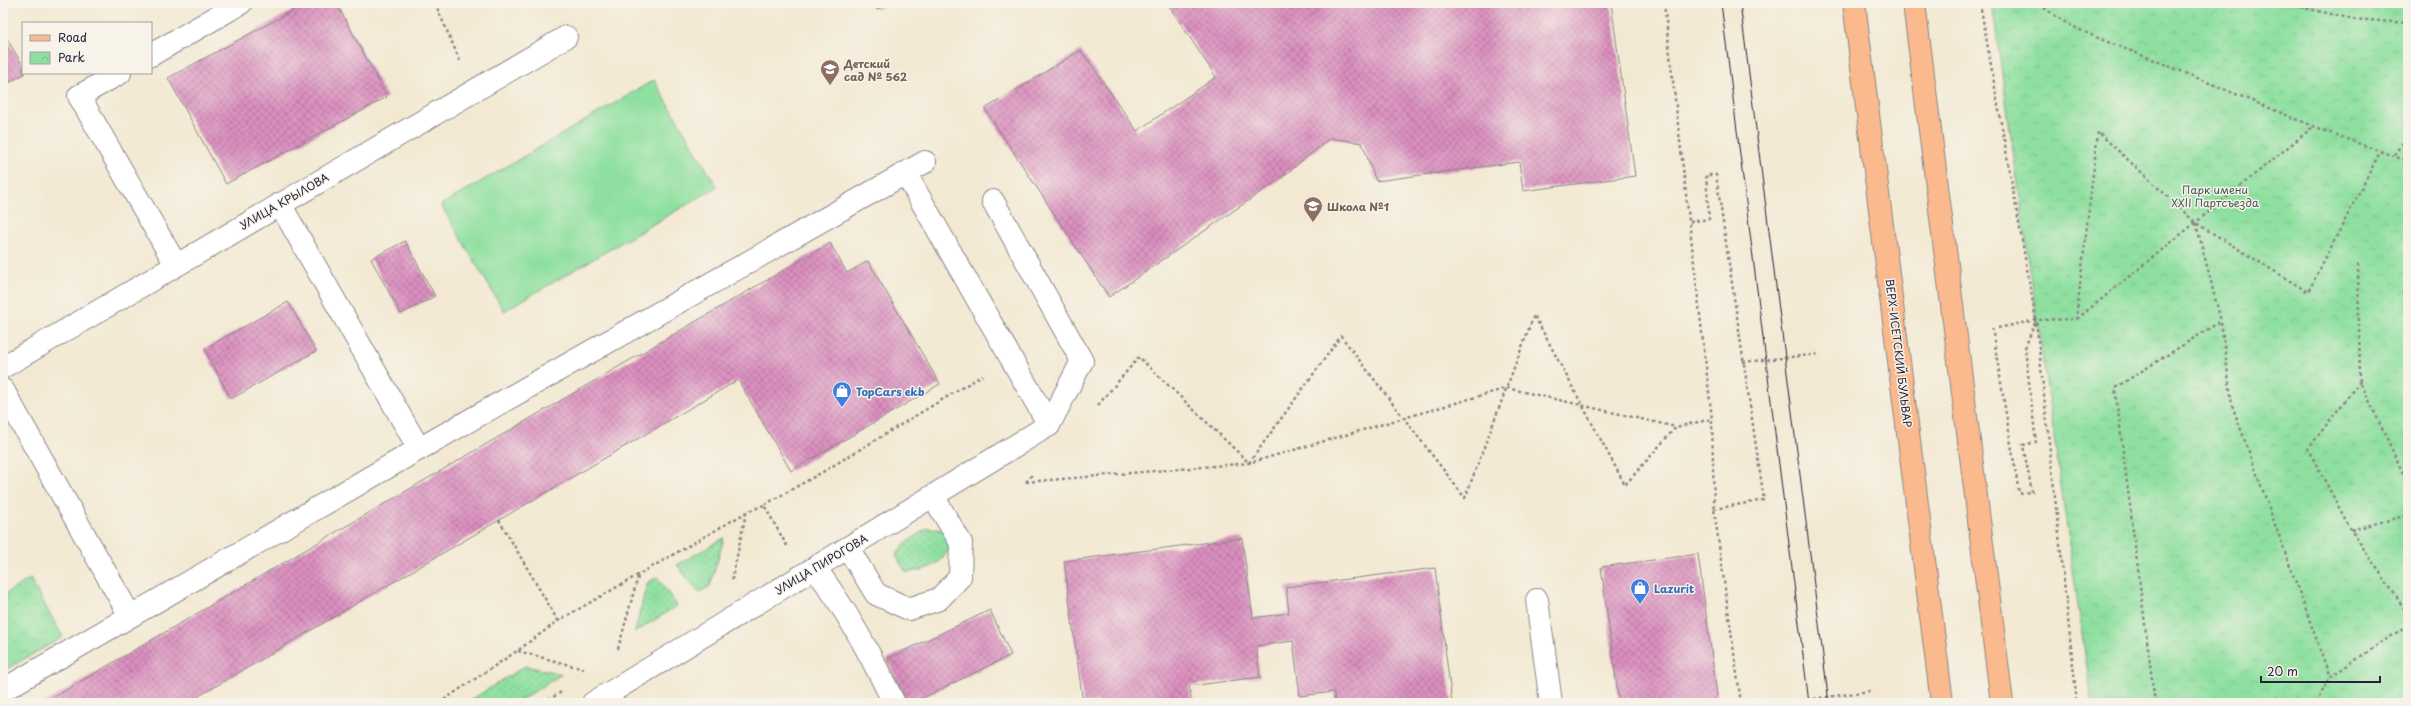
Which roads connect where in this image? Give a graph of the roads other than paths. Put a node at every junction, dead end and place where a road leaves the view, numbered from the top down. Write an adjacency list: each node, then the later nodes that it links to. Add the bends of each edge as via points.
1 (241, 3): 5 (street)
2 (1854, 3): 25 (main road, ВЕРХ-ИСЕТСКИЙ БУЛЬВАР)
3 (1914, 3): 26 (main road)
4 (566, 37): 10 (street, УЛИЦА КРЫЛОВА)
5 (152, 54)
6 (118, 74): 11 (street, via 79,96)
7 (925, 162): 8 (street)
8 (906, 174): 14 (street); 15 (street)
9 (993, 201): 14 (street, via 1082,361)
10 (280, 204): 11 (street, УЛИЦА КРЫЛОВА); 15 (street)
11 (176, 265): 12 (street, УЛИЦА КРЫЛОВА)
12 (3, 367)
13 (3, 390): 20 (street)
14 (1049, 425): 16 (street, УЛИЦА ПИРОГОВА)
15 (419, 448): 20 (street)
16 (933, 496): 17 (street, УЛИЦА ПИРОГОВА); 17 (street, via 962,543 960,577 939,599 908,609 876,594)
17 (848, 548): 18 (street, УЛИЦА ПИРОГОВА)
18 (815, 568): 22 (street, УЛИЦА ПИРОГОВА); 23 (street, via 835,595 876,665)
19 (1537, 600): 24 (street)
20 (130, 616): 21 (street)
21 (3, 690)
22 (592, 703)
23 (894, 703)
24 (1551, 703)
25 (1942, 703)
26 (2002, 703)

